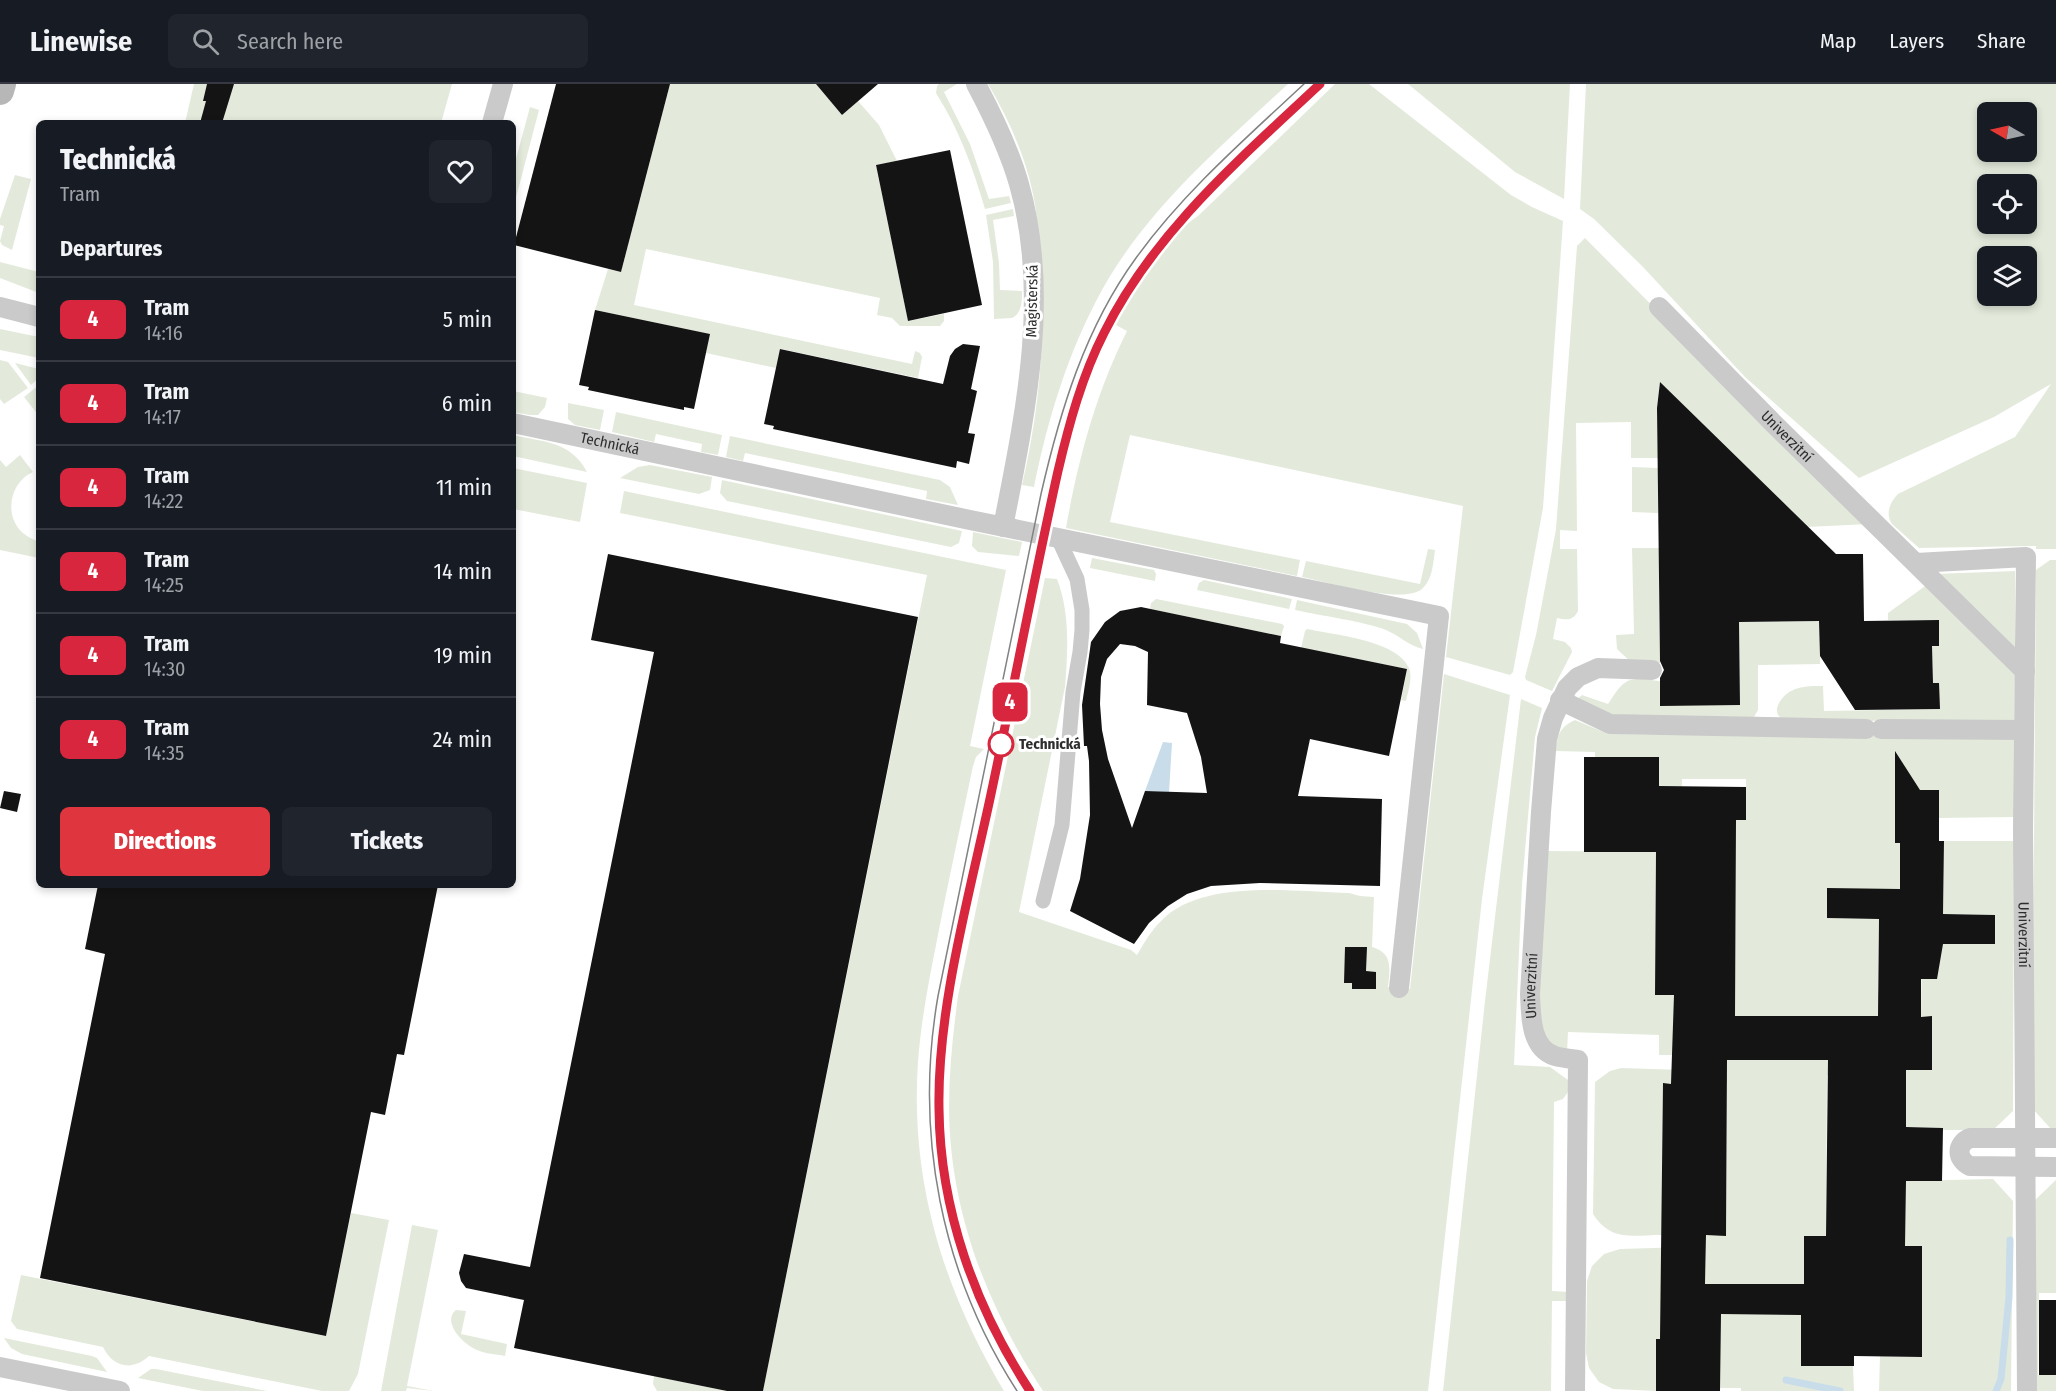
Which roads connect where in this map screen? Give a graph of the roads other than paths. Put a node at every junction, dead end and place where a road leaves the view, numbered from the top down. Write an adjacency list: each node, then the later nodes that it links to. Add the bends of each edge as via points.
1 (2, 84): 4 (main road)
2 (502, 84): 5 (street)
3 (976, 84): 10 (street, Magisterská, via 1015,169 1027,216 1034,286 1027,398)
4 (0, 91)
5 (493, 120)
6 (0, 307): 8 (street)
7 (1659, 307): 12 (street, Univerzitní)
8 (36, 316)
9 (516, 424): 10 (street, Technická)
10 (1003, 527): 11 (street, Technická)
11 (1058, 538): 17 (street, via 1077,579 1082,630 1062,825); 18 (street, Technická, via 1439,616)
12 (1916, 563): 14 (street, Univerzitní); 14 (street, Univerzitní, via 2026,557)
13 (1652, 670): 15 (street, Univerzitní, via 1598,668 1578,677)
14 (2025, 671): 16 (street, Univerzitní)
15 (1560, 700): 16 (street, via 1610,724); 25 (street, Univerzitní, via 1547,739 1530,994 1531,1020 1544,1050 1578,1060)
16 (2024, 730): 19 (street, Univerzitní)
17 (1043, 901)
18 (1399, 988)
19 (2025, 1138): 20 (street); 21 (street, Univerzitní); 21 (street, via 1970,1138 1962,1143 1959,1152 1962,1161 1970,1166)
20 (2056, 1138)
21 (2025, 1167): 22 (street); 26 (street, Univerzitní)
22 (2056, 1167)
23 (0, 1367): 24 (street)
24 (120, 1391)
25 (1575, 1391)
26 (2027, 1391)

